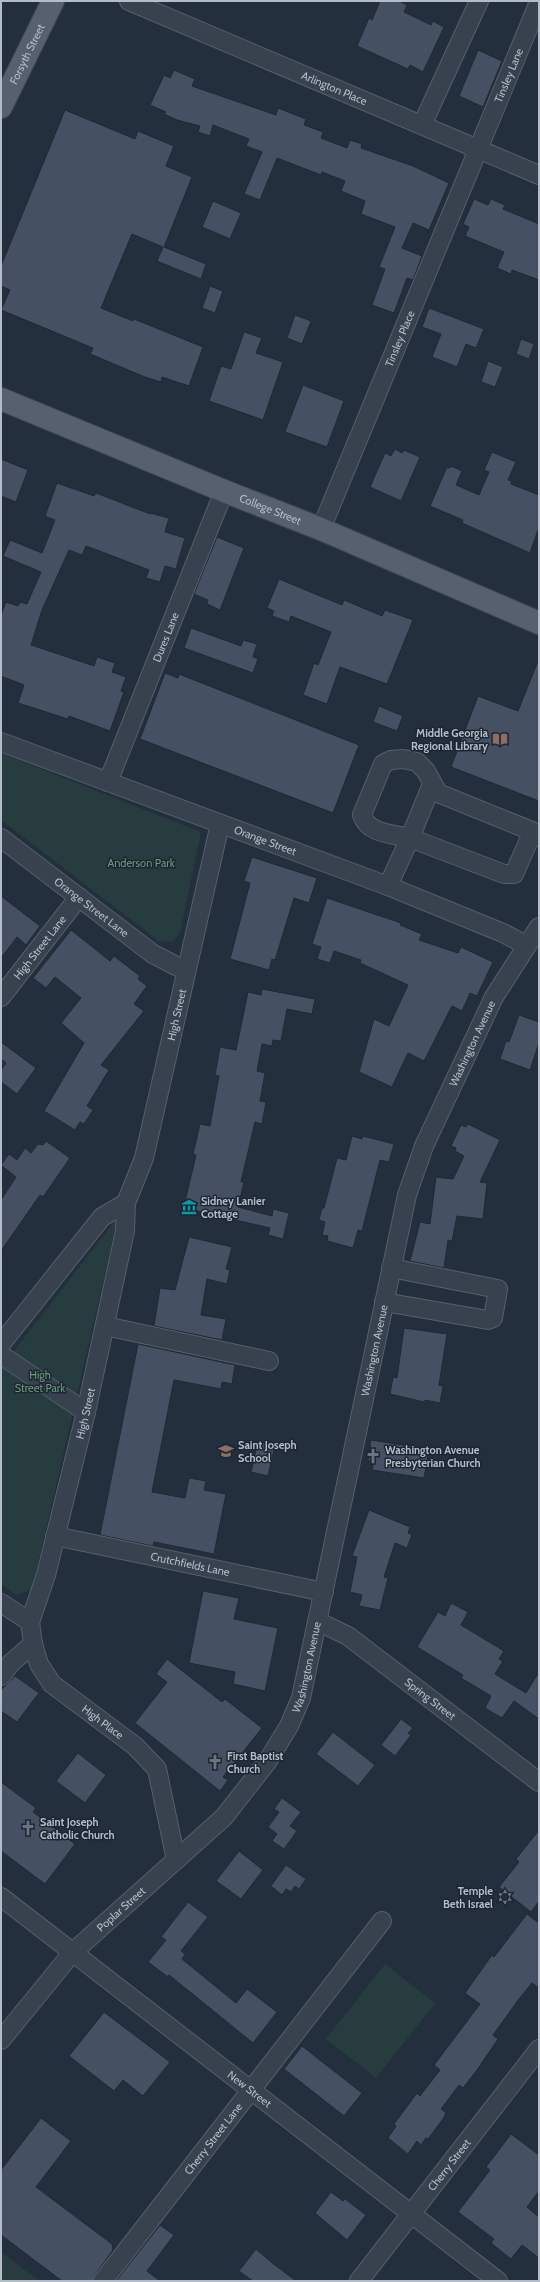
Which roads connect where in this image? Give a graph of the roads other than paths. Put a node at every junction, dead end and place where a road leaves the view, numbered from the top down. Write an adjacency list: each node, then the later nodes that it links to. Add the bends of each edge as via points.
1 (53, 1): 5 (main road, Forsyth Street)
2 (129, 1): 6 (street, Arlington Place)
3 (479, 1): 6 (street)
4 (539, 2): 7 (street, Tinsley Lane)
5 (1, 107)
6 (422, 125): 7 (street, Arlington Place)
7 (477, 149): 8 (street, Arlington Place); 11 (street, Tinsley Place)
8 (539, 175)
9 (1, 399): 10 (main road, College Street)
10 (224, 491): 11 (main road, College Street); 14 (street, Dures Lane)
11 (321, 529): 12 (main road, College Street)
12 (539, 623)
13 (1, 742): 14 (street, Orange Street)
14 (108, 782): 16 (street, Orange Street)
15 (432, 784): 17 (street, via 438,793); 19 (street); 19 (street, via 426,771 417,762 403,758 383,764 376,778 362,815 364,822 376,831)
16 (220, 824): 20 (street, Orange Street); 24 (street, High Street)
17 (539, 834): 19 (street, via 529,840 514,874 504,874)
18 (1, 838): 21 (street, Orange Street Lane)
19 (410, 838): 20 (street)
20 (388, 886): 23 (street, Orange Street, via 504,933)
21 (79, 897): 24 (street, Orange Street Lane, via 153,954); 25 (street, High Street Lane)
22 (539, 927): 23 (street, Washington Avenue)
23 (526, 945): 27 (street, Washington Avenue, via 494,997 424,1146 407,1195)
24 (186, 971): 26 (street, High Street, via 144,1158)
25 (1, 997)
26 (126, 1203): 29 (street, High Street, via 125,1231); 30 (street, via 102,1217)
27 (391, 1268): 28 (street, Washington Avenue); 28 (street, via 498,1289 494,1318 488,1320)
28 (384, 1302): 35 (street, Washington Avenue)
29 (105, 1326): 32 (street); 33 (street, High Street)
30 (1, 1344)
31 (1, 1355): 33 (street)
32 (270, 1361)
33 (86, 1412): 34 (street, High Street)
34 (56, 1536): 35 (street, Crutchfields Lane); 38 (street, High Street)
35 (324, 1592): 37 (street, Washington Avenue)
36 (1, 1603): 38 (street)
37 (317, 1621): 41 (street, Spring Street, via 348,1636); 42 (street, Washington Avenue, via 301,1698 289,1726)
38 (30, 1622): 39 (street, High Place)
39 (33, 1644): 40 (street, via 11,1663); 43 (street, High Place, via 38,1664 52,1684 135,1746 157,1769)
40 (1, 1676)
41 (539, 1782)
42 (249, 1786): 43 (street, Poplar Street, via 224,1817)
43 (176, 1860): 46 (street, Poplar Street)
44 (1, 1897): 46 (street, New Street)
45 (382, 1921): 49 (street, Cherry Street Lane)
46 (72, 1953): 47 (street, Poplar Street); 49 (street, New Street)
47 (1, 2040)
48 (538, 2053): 50 (street, Cherry Street)
49 (250, 2090): 50 (street, New Street); 51 (street, Cherry Street Lane)
50 (411, 2215): 52 (street, Cherry Street); 53 (street, New Street)
51 (103, 2281)
52 (359, 2281)
53 (498, 2281)

